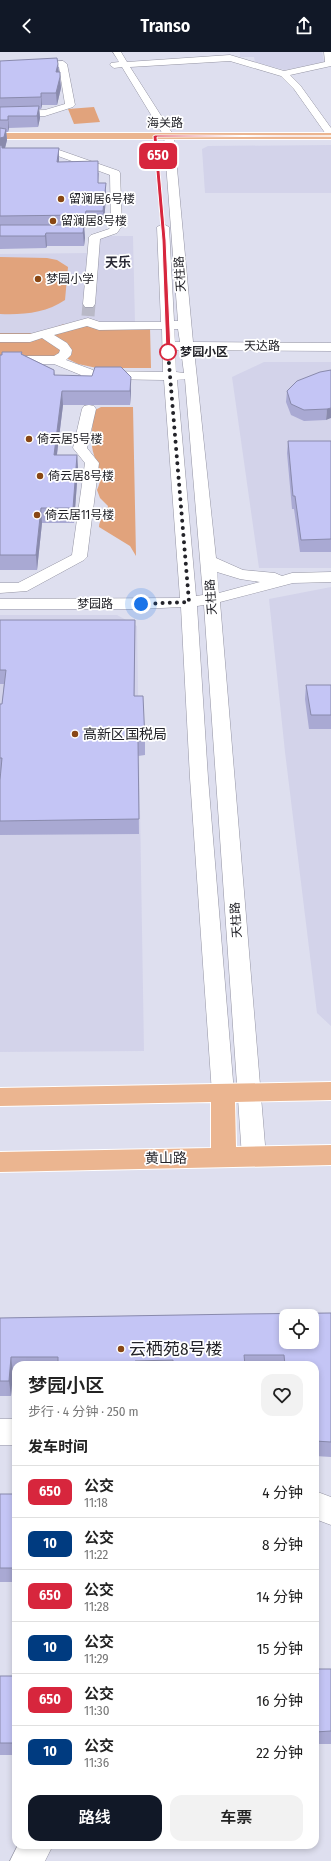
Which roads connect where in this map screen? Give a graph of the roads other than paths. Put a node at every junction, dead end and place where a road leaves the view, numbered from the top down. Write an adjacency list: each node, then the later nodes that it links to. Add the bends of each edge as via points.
1 (117, 52): 6 (street, 天柱路)
2 (328, 52): 8 (street, via 330,64)
3 (229, 55): 6 (street); 8 (street)
4 (32, 57): 5 (street)
5 (0, 59)
6 (125, 64): 9 (street, via 110,63); 14 (street, 天柱路)
7 (0, 67): 10 (street, via 63,64 70,105 43,114)
8 (284, 74): 11 (street, via 297,87)
9 (120, 77)
10 (0, 114)
11 (331, 135): 14 (main road, 海关路)
12 (0, 136): 13 (main road, 海关路)
13 (154, 136): 14 (main road, 海关路); 15 (main road, 海关路)
14 (169, 138): 16 (main road, 海关路); 23 (street, 天柱路)
15 (0, 139)
16 (331, 140)
17 (0, 153): 20 (street, via 59,153 115,173 116,226 113,231)
18 (162, 217): 22 (street, 天柱路)
19 (83, 233): 20 (street)
20 (106, 233): 21 (street, via 96,237)
21 (88, 314): 22 (street, via 99,326); 24 (street)
22 (167, 326): 23 (street); 27 (street, 天柱路)
23 (184, 326): 28 (street, 天柱路)
24 (44, 334): 25 (street, via 30,338); 31 (street, via 66,350 65,355)
25 (0, 338)
26 (331, 346): 28 (street, 天达路)
27 (168, 349): 28 (street, 天达路); 32 (street, 天柱路)
28 (187, 349): 29 (street, 天达路); 33 (street, 天柱路)
29 (331, 352)
30 (0, 360): 31 (street)
31 (56, 360): 32 (street, via 88,373 88,380)
32 (170, 376): 33 (street); 40 (street, 天柱路)
33 (191, 376): 35 (street, 天柱路)
34 (89, 409): 38 (street, via 80,448 92,462 78,556 21,588)
35 (209, 561): 37 (street, via 234,573 261,578); 39 (street, 天柱路)
36 (331, 577): 37 (street, 梦园路)
37 (292, 578): 39 (street, 梦园路)
38 (0, 588)
39 (212, 599): 40 (street, 梦园路); 43 (street, 天柱路)
40 (189, 602): 41 (street, 梦园路); 44 (street, 天柱路, via 199,778)
41 (0, 604)
42 (331, 1091): 43 (main road)
43 (248, 1092): 44 (main road); 48 (street, 天柱路)
44 (223, 1093): 45 (main road); 47 (main road, 天柱路)
45 (0, 1097)
46 (331, 1155): 48 (main road, 黄山路)
47 (224, 1157): 48 (main road, 黄山路); 49 (main road, 黄山路)
48 (254, 1157)
49 (0, 1162)
50 (0, 1432): 51 (street)
51 (12, 1432)
52 (319, 1506): 53 (street)
53 (331, 1511)
54 (34, 1849): 55 (street)
55 (27, 1861)

